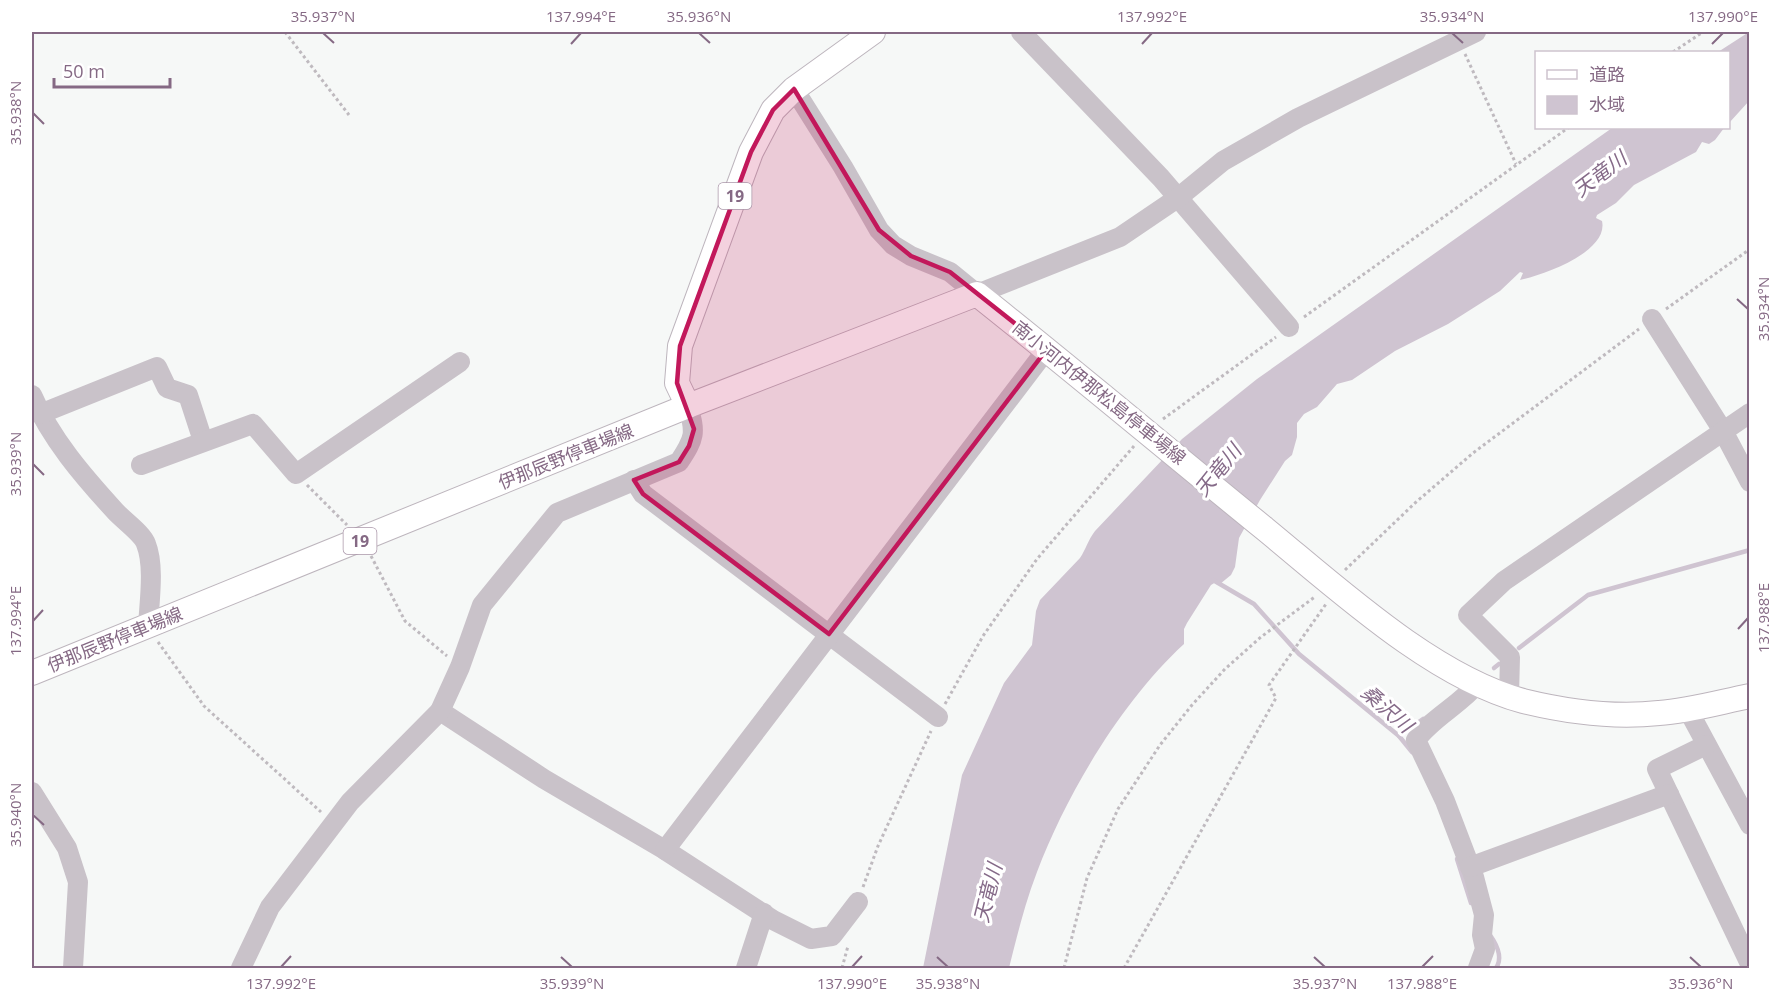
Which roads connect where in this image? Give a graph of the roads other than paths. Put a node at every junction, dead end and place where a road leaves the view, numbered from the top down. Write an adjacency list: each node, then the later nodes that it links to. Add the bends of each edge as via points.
1 (873, 32): 5 (main road, 19)
2 (1020, 32): 6 (street)
3 (1476, 32): 4 (street)
4 (1456, 36): 6 (street, via 1223,161)
5 (794, 89): 7 (street, via 879,230 893,245 950,272); 13 (main road, 19, via 773,110 752,152 680,346 677,383)
6 (1179, 197): 7 (street, via 1120,237); 9 (street)
7 (977, 294): 10 (main road, 南小河内伊那松島停車場線); 13 (main road)
8 (1652, 319): 16 (street)
9 (1289, 327)
10 (1047, 349): 22 (street); 24 (main road, 南小河内伊那松島停車場線, via 1330,582 1415,646)
11 (460, 362): 17 (street, via 296,474 253,424)
12 (32, 395): 15 (street)
13 (688, 406): 19 (street, via 694,429 679,462); 21 (main road, 伊那辰野停車場線 / 19)
14 (1749, 413): 16 (street)
15 (40, 414): 17 (street, via 157,367 167,388 188,395); 21 (street, via 75,465 146,542 150,562)
16 (1723, 430): 20 (street); 25 (street, via 1504,581 1468,615 1510,657)
17 (203, 441): 18 (street)
18 (141, 465)
19 (634, 480): 22 (street, via 643,494); 28 (street, via 557,513 482,605)
20 (1749, 482)
21 (148, 627): 23 (main road, 伊那辰野停車場線 / 19)
22 (829, 634): 29 (street); 34 (street)
23 (32, 673)
24 (1478, 683): 25 (main road, 南小河内伊那松島停車場線); 35 (street, via 1416,740)
25 (1509, 696): 27 (main road, 南小河内伊那松島停車場線, via 1619,716)
26 (1749, 696): 27 (main road, 南小河内伊那松島停車場線)
27 (1687, 708): 30 (street)
28 (440, 711): 34 (street, via 544,779); 40 (street, via 350,802 270,907)
29 (938, 717)
30 (1706, 745): 32 (street, via 1657,769); 33 (street)
31 (32, 792): 39 (street, via 67,848 78,882)
32 (1669, 794): 35 (street); 38 (street)
33 (1749, 825)
34 (665, 850): 37 (street)
35 (1470, 867): 42 (street, via 1484,915 1485,949)
36 (858, 902): 37 (street, via 832,936 811,939)
37 (764, 913): 41 (street)
38 (1749, 964)
39 (73, 969)
40 (241, 969)
41 (746, 969)
42 (1478, 969)

